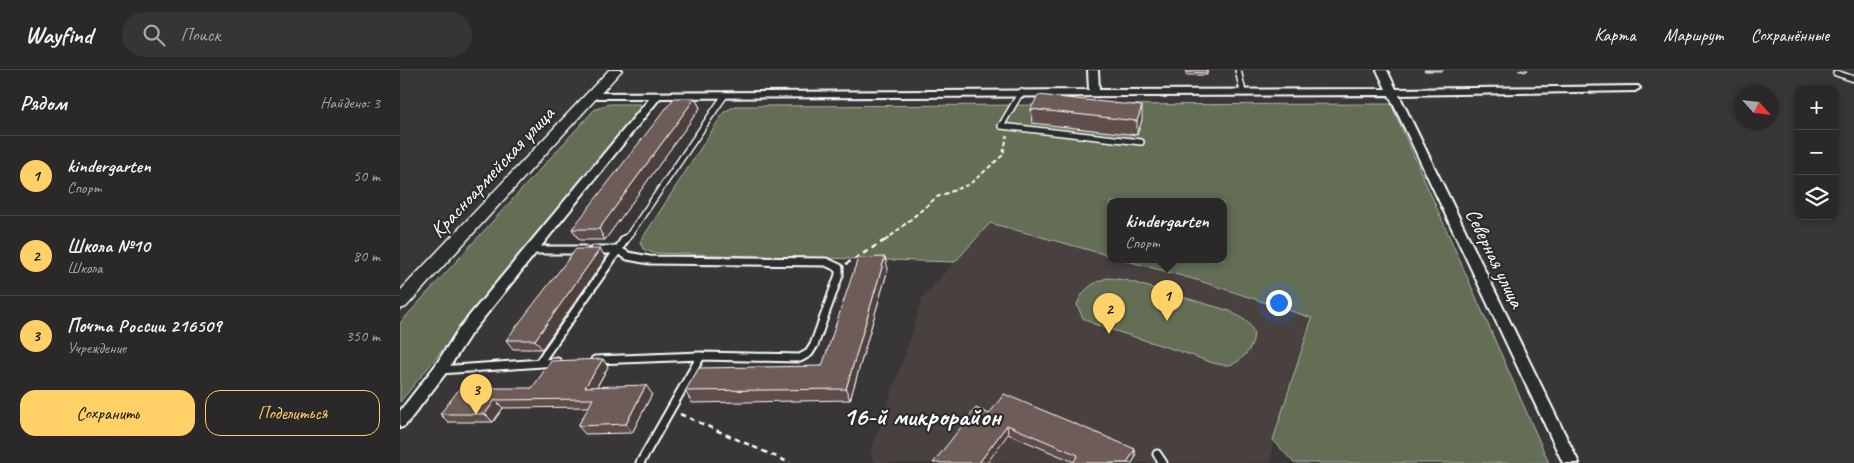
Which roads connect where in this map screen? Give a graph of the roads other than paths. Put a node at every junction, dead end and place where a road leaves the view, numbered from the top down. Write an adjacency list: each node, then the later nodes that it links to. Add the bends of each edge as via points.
1 (616, 70): 12 (main road, Красноармейская улица)
2 (1093, 70): 9 (street)
3 (1238, 70): 10 (lane)
4 (1382, 70): 11 (street, Северная улица)
5 (1836, 73): 6 (lane)
6 (1854, 79)
7 (1635, 88): 11 (street)
8 (1021, 92): 9 (street); 13 (street); 15 (lane, via 1001,126)
9 (1094, 92): 10 (street)
10 (1243, 92): 11 (street)
11 (1392, 92): 28 (street, Северная улица)
12 (592, 95): 14 (street); 18 (main road, Красноармейская улица)
13 (725, 95): 14 (street); 17 (lane)
14 (656, 96): 16 (street)
15 (1141, 142)
16 (532, 250): 17 (lane); 23 (street, via 465,331)
17 (618, 250): 19 (lane, via 628,256 650,260 814,262 834,264 840,268 814,346 805,356); 22 (lane)
18 (400, 302)
19 (701, 356): 20 (lane); 26 (lane)
20 (586, 361)
21 (567, 362): 22 (lane)
22 (539, 363): 23 (lane)
23 (440, 370): 24 (street)
24 (400, 422)
25 (1157, 454): 27 (lane)
26 (640, 463)
27 (1163, 463)
28 (1572, 463)

